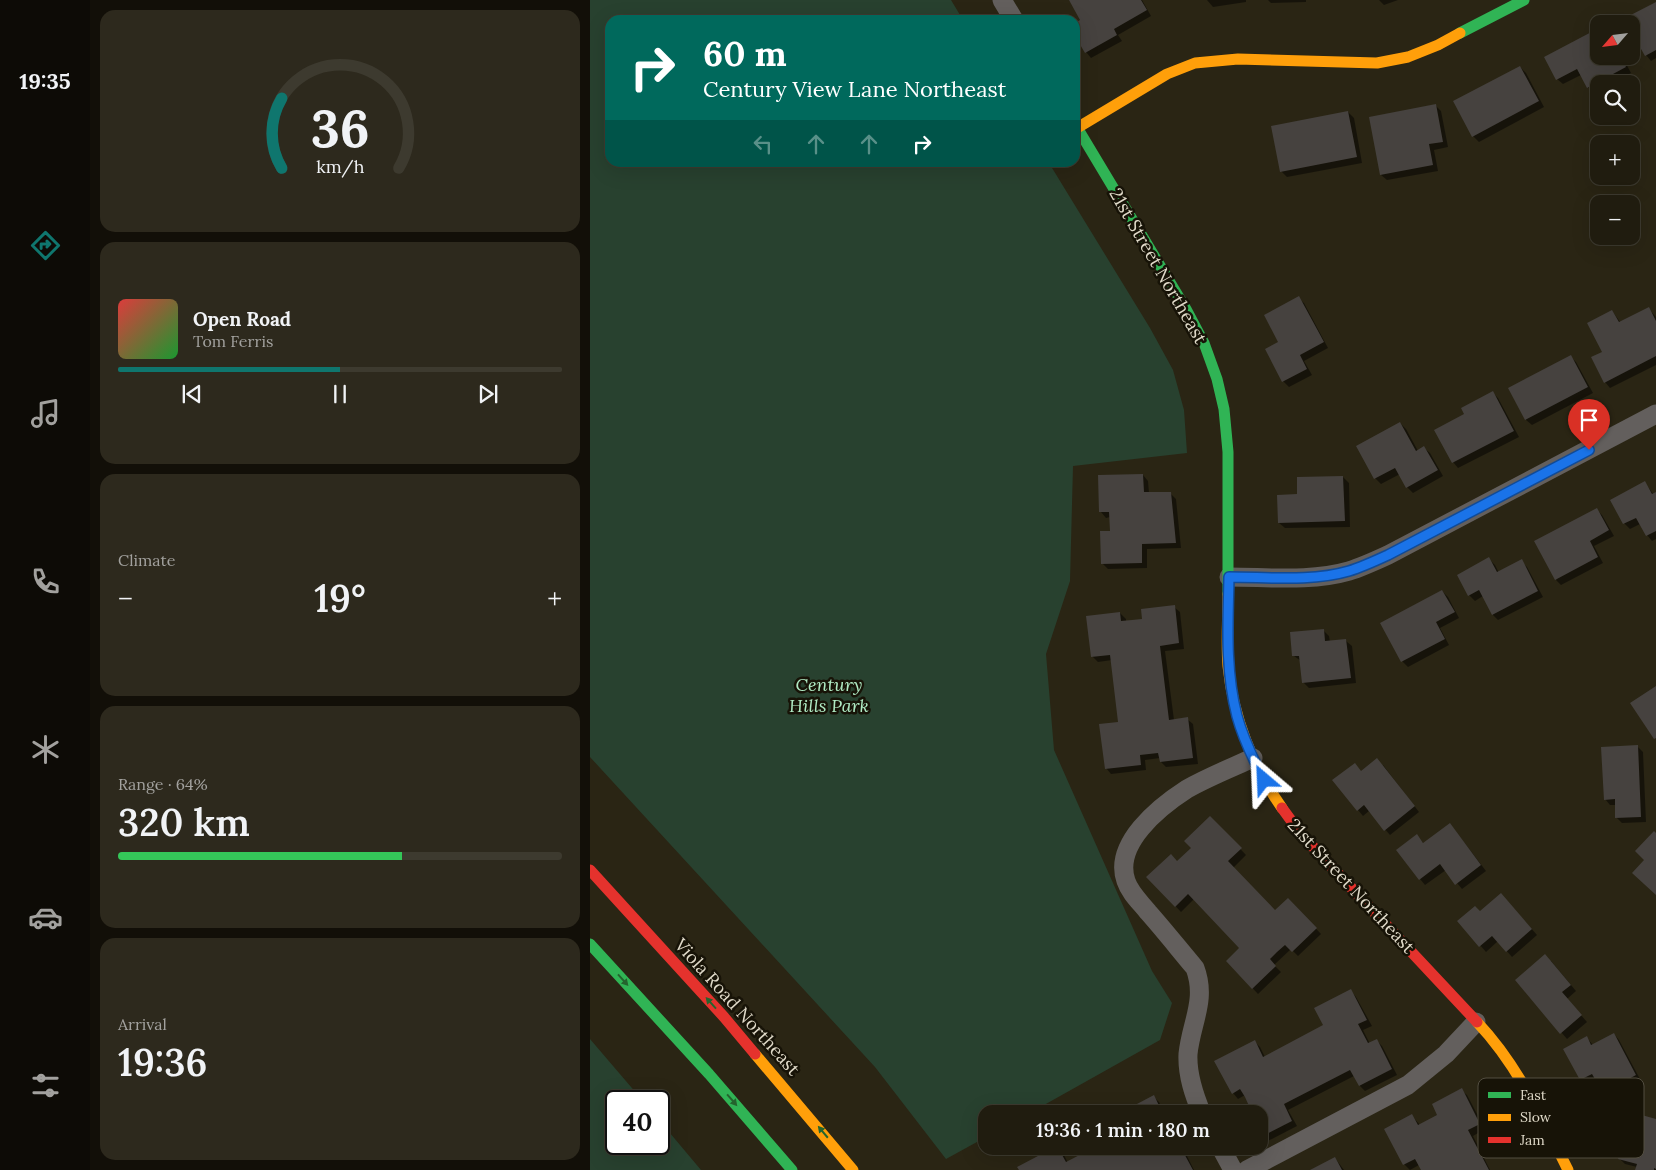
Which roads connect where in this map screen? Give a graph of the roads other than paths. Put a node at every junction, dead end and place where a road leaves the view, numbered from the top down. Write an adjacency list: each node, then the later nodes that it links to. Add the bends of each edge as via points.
1 (1002, 0): 3 (street)
2 (1524, 0): 4 (street, via 1438,44 1408,56 1377,63 1238,59 1195,63 1167,74)
3 (1011, 15)
4 (1080, 124)
5 (1080, 133): 7 (street, 21st Street Northeast, via 1186,309 1204,343 1217,379 1228,452)
6 (1656, 414): 7 (street, via 1360,567 1292,578)
7 (1229, 577): 8 (street, 21st Street Northeast, via 1228,664 1231,690)
8 (1253, 758): 11 (street, 21st Street Northeast, via 1275,798 1301,834); 13 (street, via 1196,785 1170,802 1130,841 1124,858 1126,882 1134,896 1195,968 1199,979 1201,991 1188,1055 1189,1074)
9 (590, 870): 17 (street, Viola Road Northeast, one-way to 9, via 729,1023)
10 (590, 944): 16 (street, one-way to 16)
11 (1476, 1022): 12 (street, 21st Street Northeast, via 1500,1048); 19 (street, via 1446,1054 1408,1085)
12 (1519, 1078)
13 (1199, 1105)
14 (1225, 1155): 18 (street)
15 (1562, 1158): 20 (street, 21st Street Northeast)
16 (792, 1170)
17 (853, 1170)
18 (1233, 1170)
19 (1247, 1170)
20 (1568, 1170)

